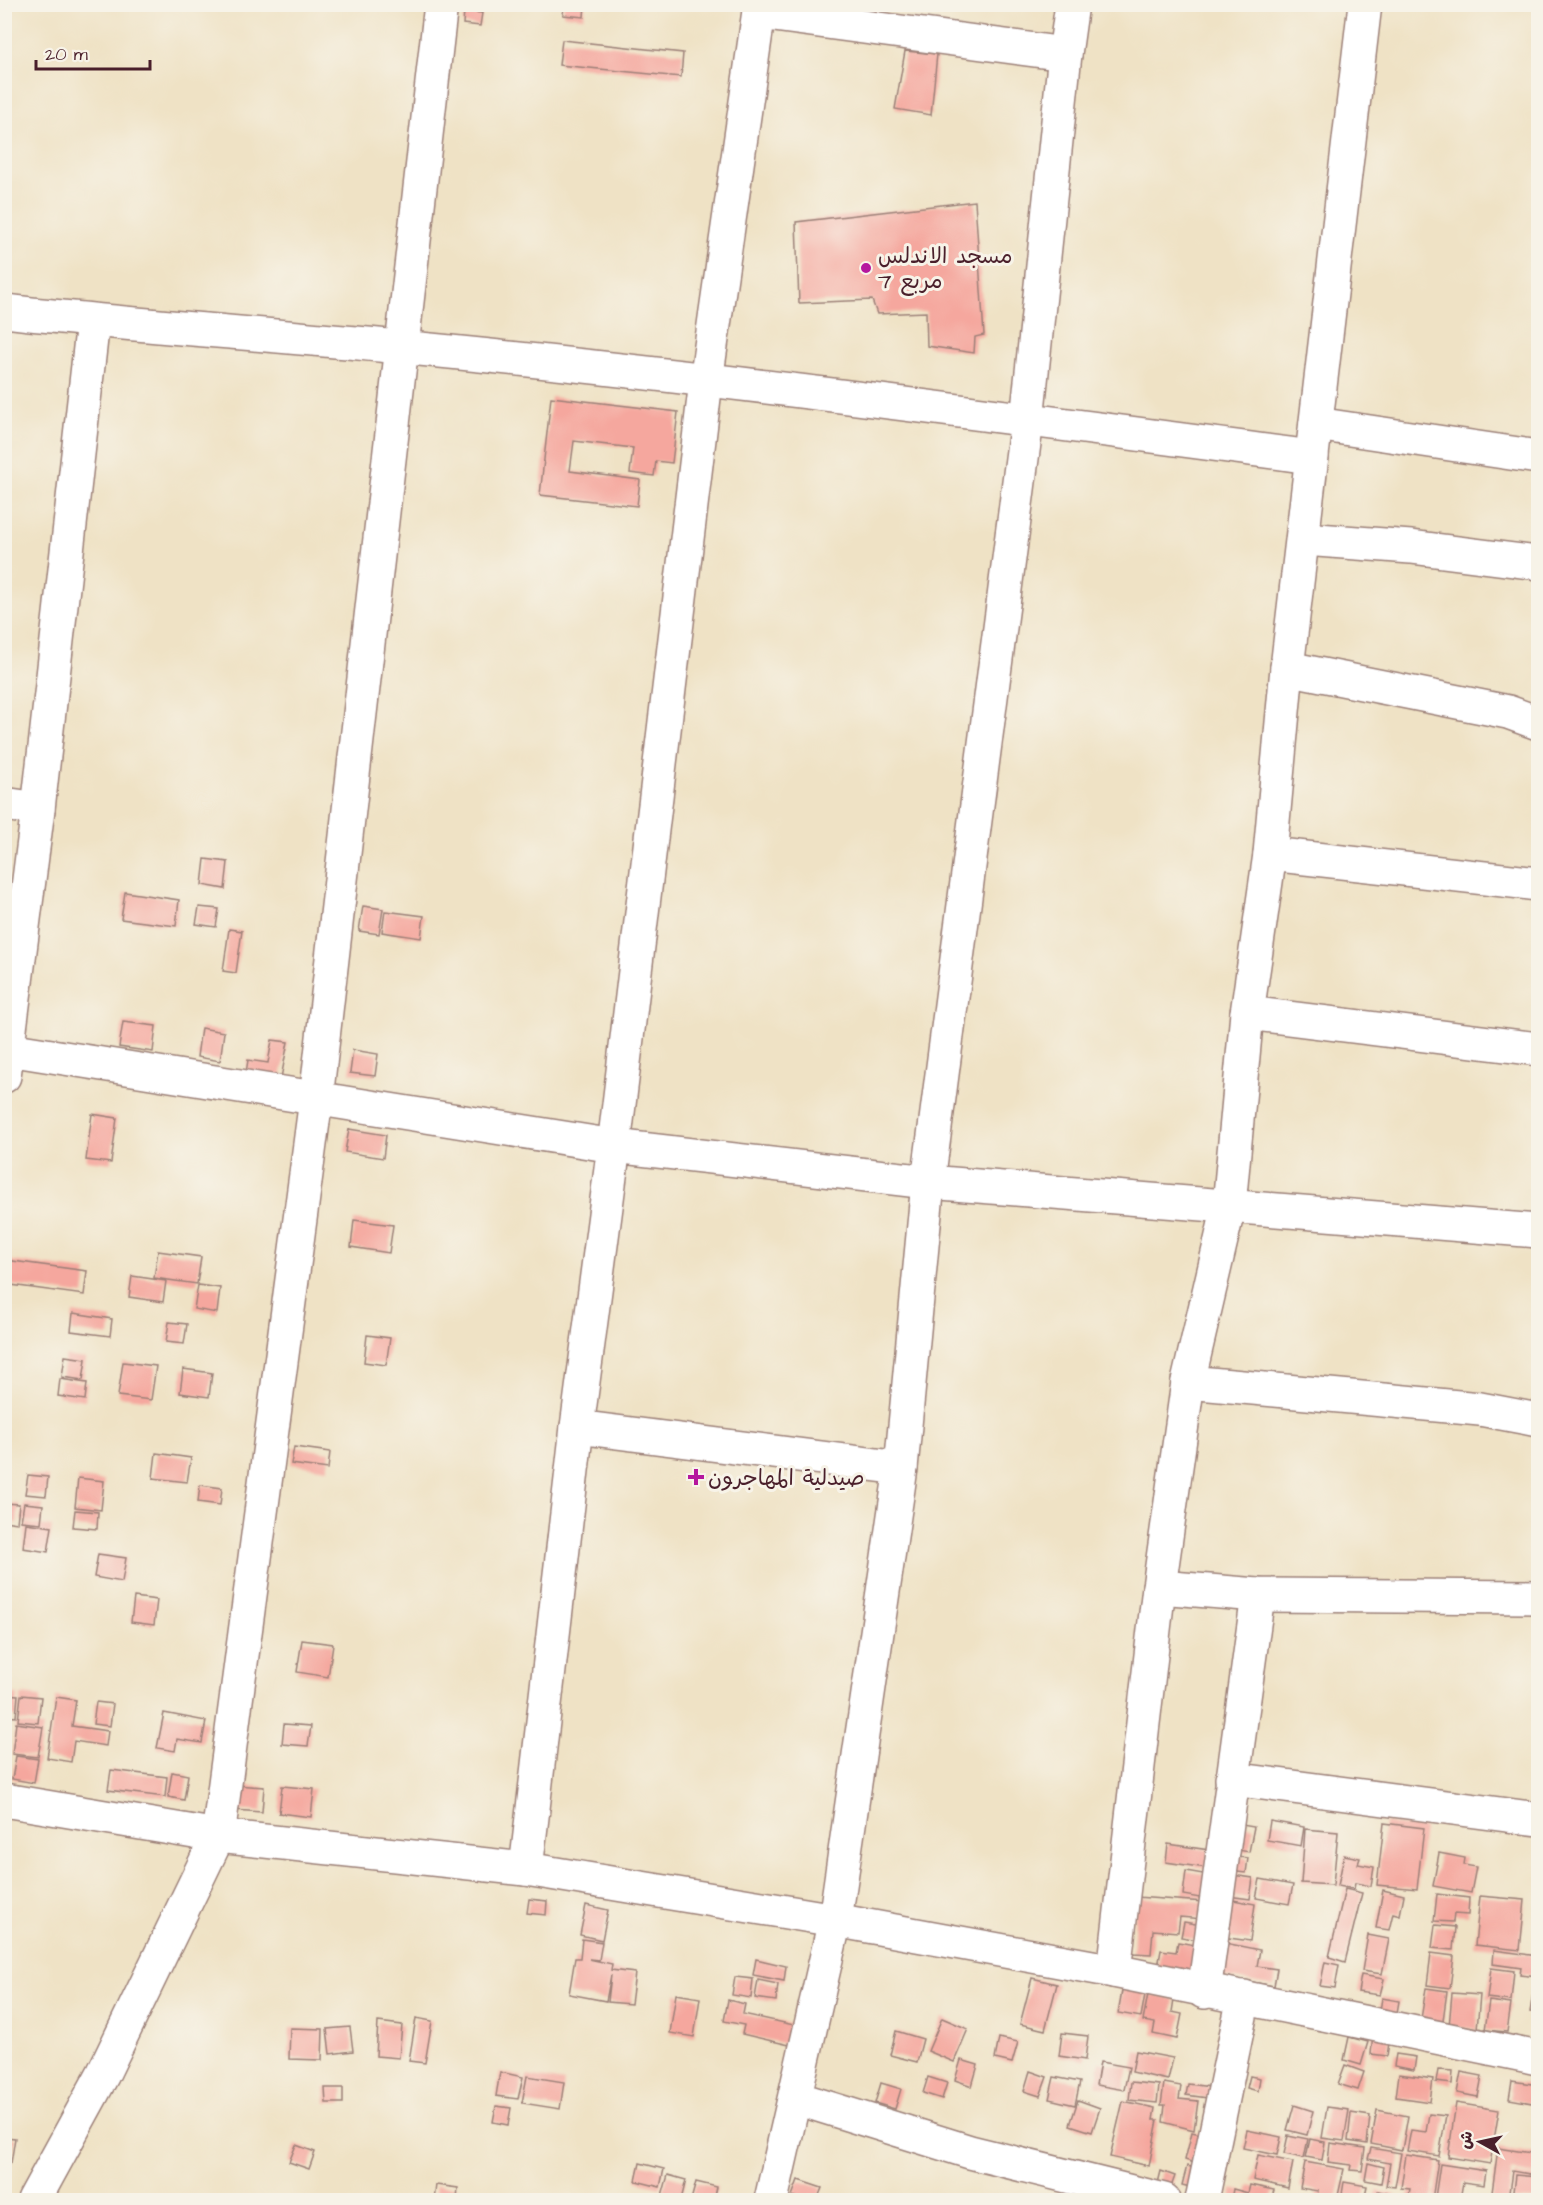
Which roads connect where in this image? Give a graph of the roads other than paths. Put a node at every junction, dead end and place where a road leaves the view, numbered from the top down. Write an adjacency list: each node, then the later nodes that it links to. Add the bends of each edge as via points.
1 (441, 4): 8 (street)
2 (1072, 4): 5 (street)
3 (1365, 4): 11 (street)
4 (759, 9): 5 (street); 9 (street)
5 (1065, 54): 10 (street)
6 (4, 310): 7 (street)
7 (93, 321): 8 (street); 19 (street)
8 (401, 347): 9 (street); 25 (street)
9 (706, 381): 10 (street); 26 (street)
10 (1027, 420): 12 (street); 27 (street)
11 (1316, 424): 12 (street); 13 (street)
12 (1312, 457): 14 (street)
13 (1539, 457)
14 (1304, 539): 15 (street); 16 (street)
15 (1539, 563)
16 (1287, 668): 17 (street, via 1508,712); 20 (street)
17 (1539, 723)
18 (4, 804): 19 (street)
19 (38, 809): 24 (street)
20 (1270, 854): 21 (street); 22 (street)
21 (1539, 884)
22 (1246, 1012): 23 (street); 28 (street)
23 (1539, 1049)
24 (6, 1063): 25 (street)
25 (316, 1099): 26 (street); 40 (street)
26 (614, 1146): 27 (street); 32 (street)
27 (928, 1182): 28 (street); 33 (street)
28 (1229, 1206): 29 (street); 30 (street)
29 (1539, 1232)
30 (1188, 1382): 31 (street, via 1480,1409); 34 (street)
31 (1539, 1419)
32 (577, 1427): 33 (street); 41 (street)
33 (901, 1468): 42 (street)
34 (1159, 1587): 35 (street); 43 (street)
35 (1258, 1594): 36 (street); 37 (street)
36 (1539, 1597)
37 (1232, 1779): 39 (street); 44 (street)
38 (4, 1800): 40 (street)
39 (1539, 1819)
40 (218, 1836): 41 (street); 48 (street, via 103,2074)
41 (526, 1869): 42 (street)
42 (835, 1920): 43 (street); 47 (street)
43 (1114, 1971): 44 (street)
44 (1204, 1992): 45 (street)
45 (1244, 1997): 46 (street); 51 (street)
46 (1539, 2058)
47 (796, 2098): 49 (street); 50 (street, via 970,2152)
48 (34, 2200)
49 (771, 2200)
50 (1164, 2200)
51 (1202, 2200)

